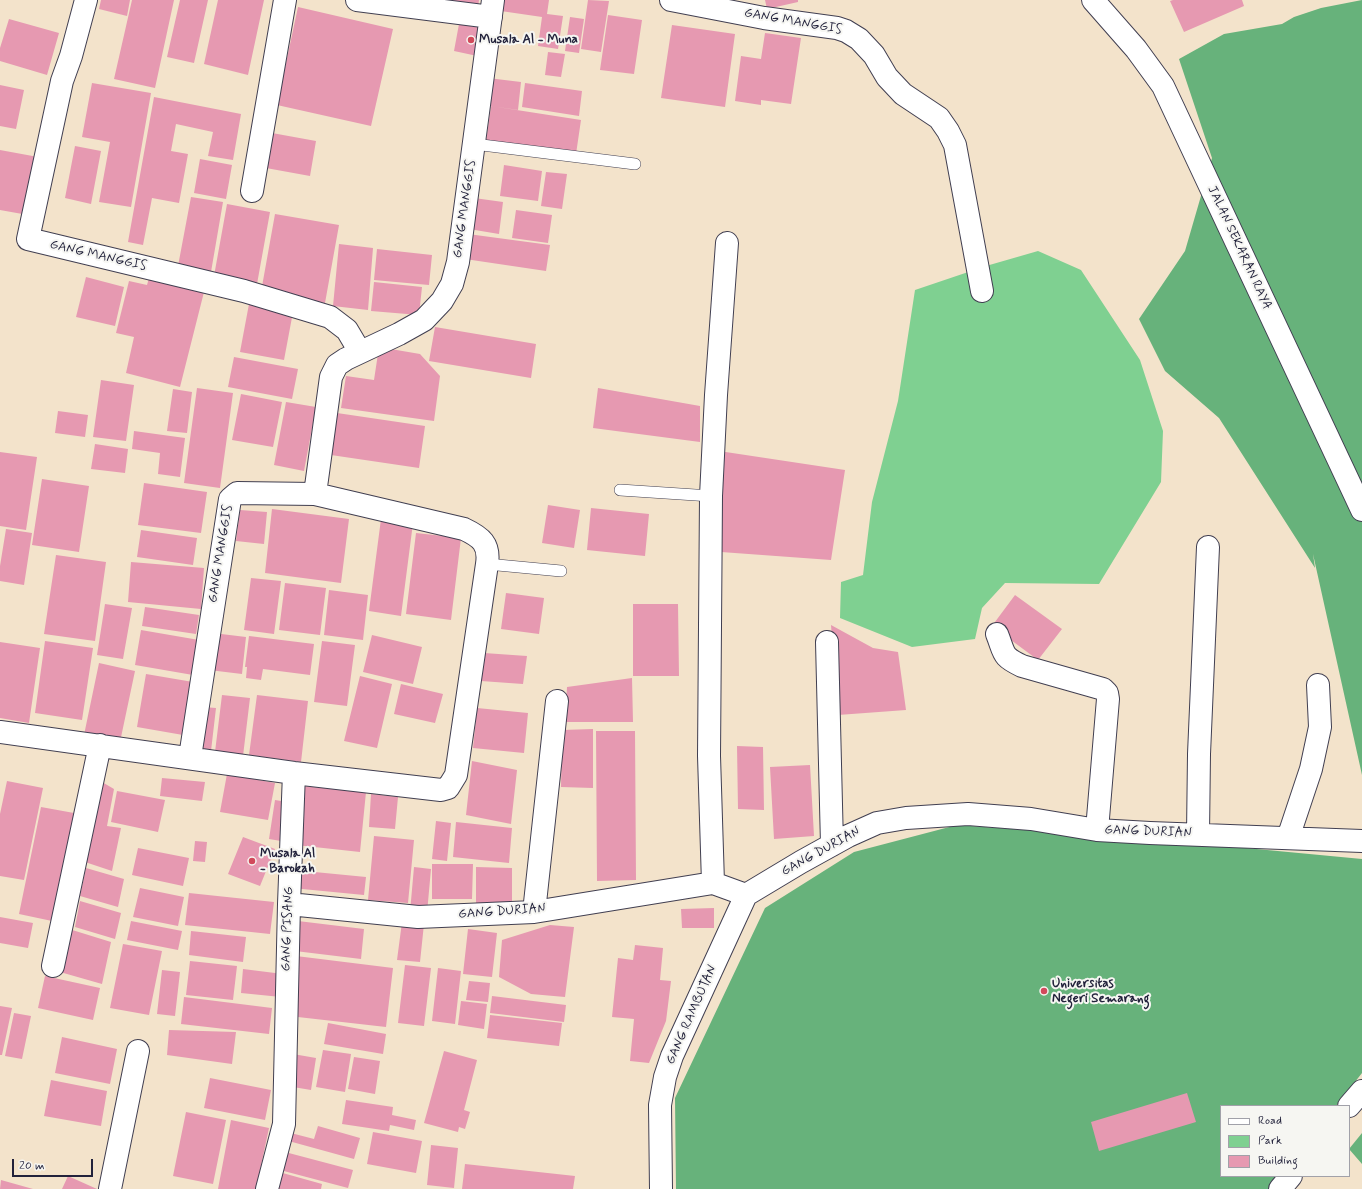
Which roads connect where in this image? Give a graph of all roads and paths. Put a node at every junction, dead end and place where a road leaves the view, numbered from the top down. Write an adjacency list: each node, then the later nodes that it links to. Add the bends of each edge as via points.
1 (86, 0): 12 (street, GANG MANGGIS, via 62,81 28,239 244,290 330,317 347,330)
2 (284, 0): 9 (street)
3 (357, 0): 6 (street, GANG MANGGIS)
4 (671, 0): 11 (street, GANG MANGGIS, via 764,18 837,28 859,39 874,55 887,78 903,94 938,118 955,145)
5 (1093, 0): 16 (street, JALAN SEKARAN RAYA, via 1164,86)
6 (492, 8): 7 (street, GANG MANGGIS)
7 (474, 144): 8 (lane); 12 (street, GANG MANGGIS, via 458,262 452,284 442,301 424,320)
8 (635, 164)
9 (252, 191)
10 (727, 243): 15 (street)
11 (982, 291)
12 (360, 352): 14 (street, GANG MANGGIS, via 337,365 331,377)
13 (620, 490): 15 (lane)
14 (315, 494): 18 (street, via 464,529 476,534 485,543); 26 (street, GANG MANGGIS, via 237,492 230,499)
15 (711, 496): 33 (street, via 709,756)
16 (1362, 510)
17 (1208, 547): 29 (street)
18 (488, 564): 19 (lane); 27 (street, via 456,775 448,788 441,790)
19 (561, 571)
20 (997, 634): 28 (street, via 1003,653 1010,660 1022,666 1103,689 1107,693)
21 (827, 642): 32 (street)
22 (1318, 685): 30 (street, via 1320,727 1311,769)
23 (557, 701): 36 (street)
24 (0, 732): 25 (street)
25 (100, 745): 26 (street); 37 (street)
26 (190, 757): 27 (street)
27 (294, 773): 35 (street, GANG PISANG)
28 (1098, 830): 29 (street, GANG DURIAN); 32 (street, GANG DURIAN, via 968,814 906,818 877,823)
29 (1198, 834): 30 (street, GANG DURIAN)
30 (1288, 838): 31 (street, GANG DURIAN)
31 (1362, 841)
32 (832, 845): 34 (street, GANG DURIAN)
33 (713, 883): 34 (street, GANG DURIAN); 36 (street, GANG DURIAN)
34 (746, 895): 44 (street, GANG RAMBUTAN, via 672,1056 660,1105)
35 (288, 904): 36 (street, GANG DURIAN, via 418,917); 43 (street, GANG PISANG, via 284,1124)
36 (534, 912)
37 (53, 966)
38 (138, 1051): 42 (street)
39 (1362, 1091): 40 (street)
40 (1350, 1105)
41 (1290, 1177): 45 (street)
42 (110, 1189)
43 (267, 1189)
44 (661, 1189)
45 (1280, 1189)

